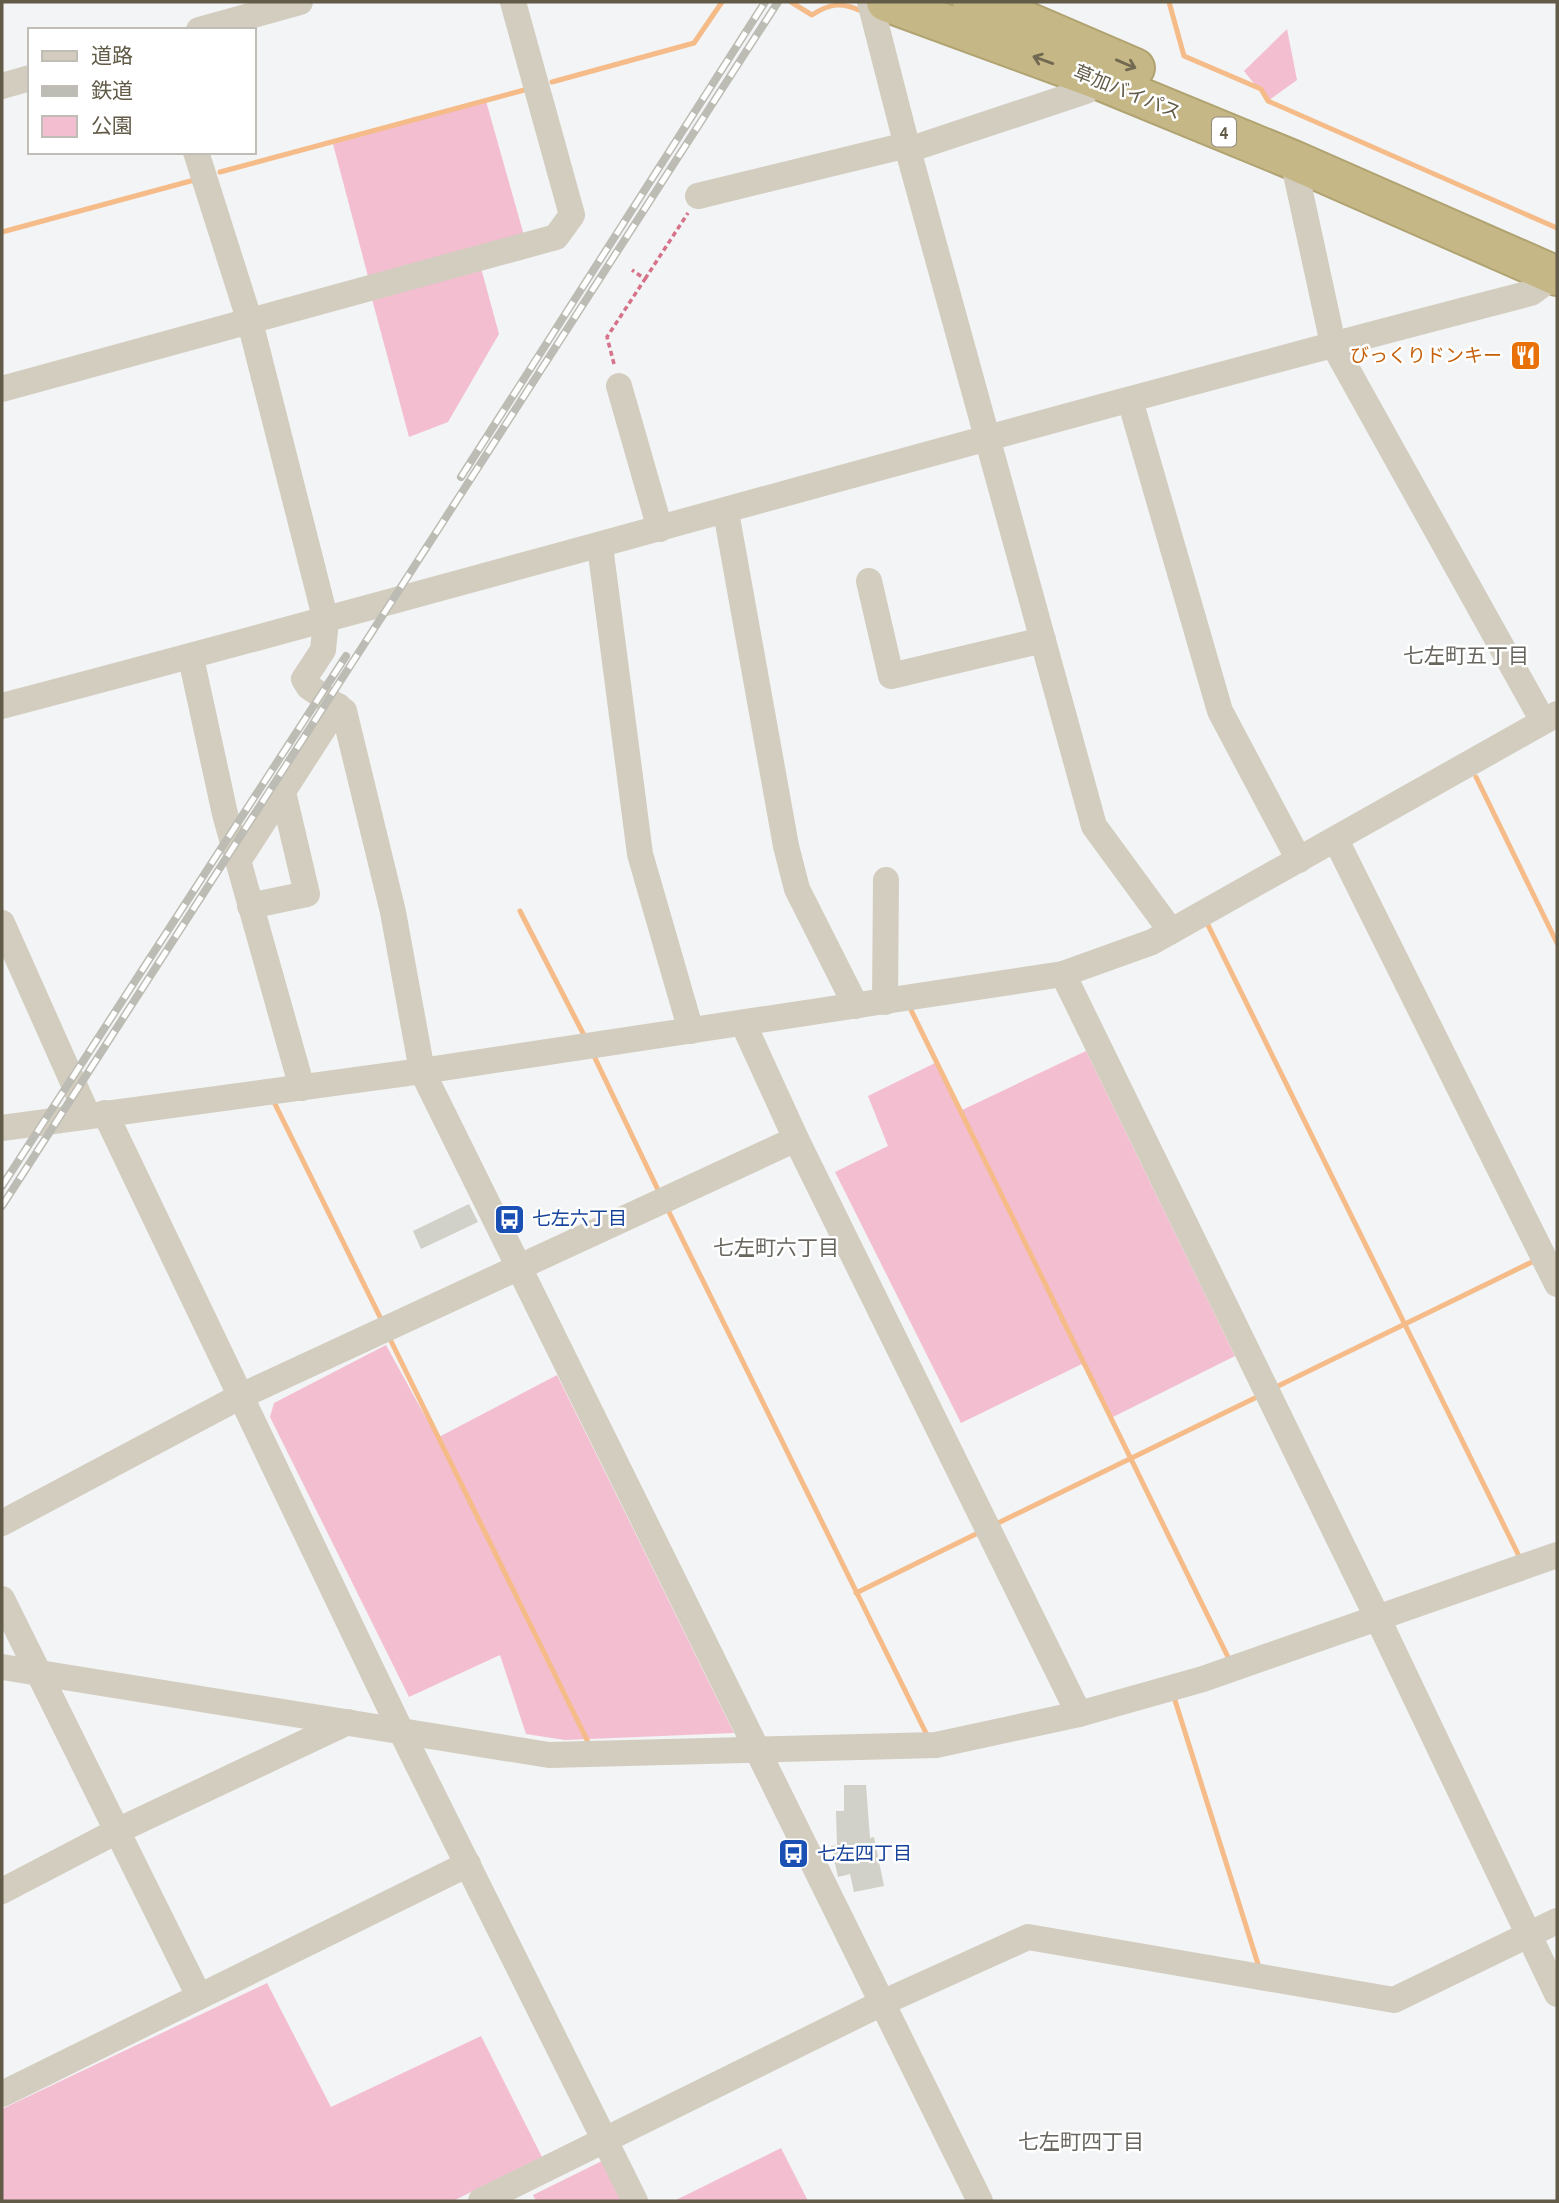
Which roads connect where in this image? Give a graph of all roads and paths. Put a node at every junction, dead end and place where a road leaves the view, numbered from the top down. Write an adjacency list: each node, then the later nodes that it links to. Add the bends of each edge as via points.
1 (300, 2): 6 (street)
2 (513, 2): 17 (street, via 572,215 556,237)
3 (870, 2): 10 (street)
4 (886, 2): 8 (highway, 草加バイパス / 4, one-way to 4)
5 (972, 2): 14 (highway, 草加バイパス / 4, one-way to 14, via 1014,16)
6 (206, 28)
7 (28, 79): 9 (street)
8 (1096, 79): 10 (street, via 1086,91); 12 (highway, 草加バイパス / 4)
9 (2, 86)
10 (907, 148): 13 (street); 22 (street)
11 (197, 154): 17 (street)
12 (1293, 160): 14 (highway, 草加バイパス / 4); 18 (street)
13 (698, 196): 16 (path)
14 (1557, 268): 18 (street, via 1531,293)
15 (632, 270): 16 (path)
16 (645, 279): 19 (path, via 607,337)
17 (250, 322): 20 (street); 27 (street)
18 (1333, 344): 21 (street); 32 (street)
19 (619, 386): 24 (street)
20 (2, 389)
21 (1130, 400): 22 (street); 35 (street, via 1220,711)
22 (988, 437): 23 (street); 28 (street)
23 (726, 512): 24 (street); 43 (street, via 797,889)
24 (660, 529): 25 (street)
25 (600, 546): 27 (street); 45 (street, via 640,854)
26 (869, 581): 28 (street, via 891,676)
27 (326, 621): 29 (street); 31 (street, via 323,650 304,679)
28 (1043, 640): 40 (street, via 1094,827)
29 (191, 658): 30 (street); 36 (street)
30 (2, 706)
31 (338, 706): 33 (street); 46 (street, via 344,711 393,912)
32 (1550, 717): 34 (street)
33 (283, 792): 36 (street); 38 (street, via 307,894)
34 (1336, 840): 35 (street); 52 (street)
35 (1299, 860): 40 (street)
36 (238, 861): 38 (street)
37 (886, 880): 42 (street)
38 (250, 906): 47 (street)
39 (2, 923): 48 (street)
40 (1171, 931): 41 (street)
41 (1063, 974): 42 (street); 57 (street)
42 (885, 1002): 43 (street)
43 (856, 1006): 44 (street)
44 (743, 1023): 45 (street); 50 (street)
45 (691, 1031): 46 (street)
46 (422, 1072): 47 (street); 51 (street)
47 (302, 1088): 48 (street)
48 (96, 1115): 49 (street); 53 (street)
49 (2, 1128)
50 (796, 1139): 51 (street); 60 (street)
51 (518, 1265): 53 (street); 63 (street)
52 (1557, 1284)
53 (241, 1396): 54 (street); 62 (street)
54 (2, 1523)
55 (1557, 1555): 57 (street)
56 (2, 1599): 59 (street)
57 (1378, 1619): 60 (street, via 1203,1679); 68 (street)
58 (2, 1667): 59 (street)
59 (37, 1673): 61 (street); 64 (street)
60 (1079, 1714): 63 (street, via 936,1745)
61 (348, 1722): 62 (street); 64 (street)
62 (401, 1731): 63 (street, via 549,1755); 65 (street)
63 (757, 1752): 71 (street)
64 (117, 1831): 66 (street); 70 (street)
65 (468, 1864): 70 (street); 73 (street)
66 (2, 1891)
67 (1557, 1921): 68 (street)
68 (1528, 1936): 69 (street); 71 (street, via 1394,2000 1028,1937)
69 (1557, 1994)
70 (200, 1996): 72 (street)
71 (882, 2003): 73 (street); 76 (street)
72 (2, 2094)
73 (605, 2140): 74 (street); 75 (street)
74 (481, 2201)
75 (635, 2201)
76 (980, 2201)

